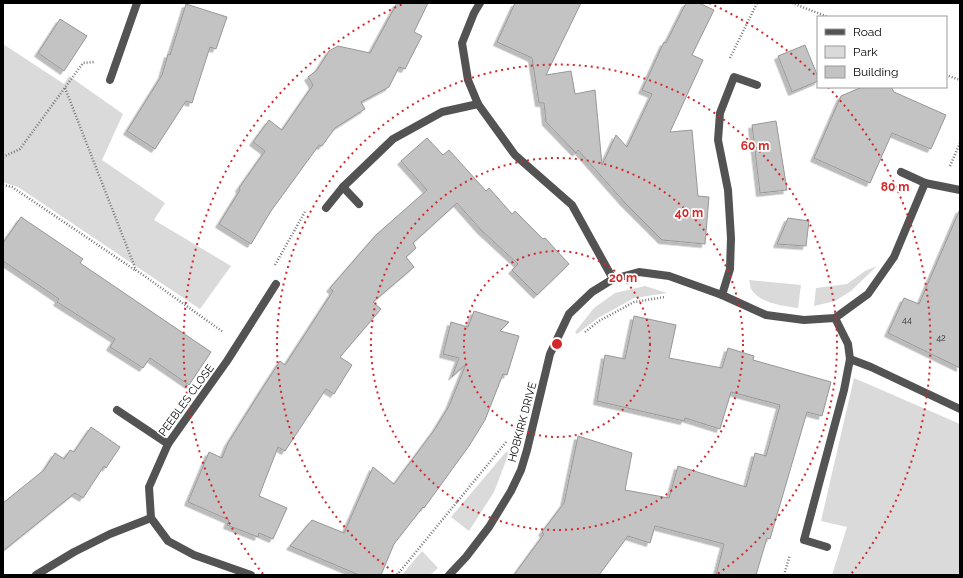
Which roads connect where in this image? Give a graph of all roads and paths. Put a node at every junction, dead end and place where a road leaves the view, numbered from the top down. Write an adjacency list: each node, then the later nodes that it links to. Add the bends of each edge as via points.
1 (137, 3): 6 (street)
2 (480, 3): 13 (street, via 462,43 468,80)
3 (758, 3): 8 (path, via 730,58)
4 (792, 3): 5 (path)
5 (825, 16)
6 (117, 61): 9 (street); 12 (path, via 83,63)
7 (947, 75): 10 (path)
8 (734, 77): 11 (street); 26 (street, via 720,113 718,140 728,190 730,238 730,269)
9 (110, 80)
10 (960, 80)
11 (757, 85)
12 (66, 88): 14 (path, via 20,149); 22 (path)
13 (478, 104): 18 (street, via 442,112 392,139); 23 (street, via 515,155 572,205)
14 (3, 157)
15 (901, 172): 16 (street)
16 (924, 184): 19 (street); 27 (street, via 894,257 868,294)
17 (3, 185): 22 (path, via 12,187)
18 (343, 187): 20 (street); 21 (street)
19 (960, 190)
20 (359, 204)
21 (326, 208): 24 (path, via 307,209 275,263)
22 (136, 270): 29 (path)
23 (613, 279): 25 (street, HOBKIRK DRIVE, via 639,272 669,276); 40 (street, HOBKIRK DRIVE, via 592,292 569,314 550,354 521,470 489,527)
24 (276, 284): 29 (street, PEEBLES CLOSE)
25 (702, 288): 26 (street, HOBKIRK DRIVE); 28 (path, via 679,295 634,302 598,321)
26 (722, 295): 27 (street, HOBKIRK DRIVE, via 766,315 804,320)
27 (835, 318): 30 (street, via 848,344)
28 (580, 336)
29 (239, 342): 34 (street, PEEBLES CLOSE)
30 (850, 359): 31 (street); 36 (street, via 804,540)
31 (960, 408)
32 (117, 410): 34 (street)
33 (508, 439): 39 (path)
34 (168, 444): 35 (street, PEEBLES CLOSE, via 149,488)
35 (151, 518): 37 (street, via 110,534); 38 (street, via 168,541 194,555)
36 (827, 547)
37 (36, 575)
38 (251, 575)
39 (397, 575)
40 (449, 575)

